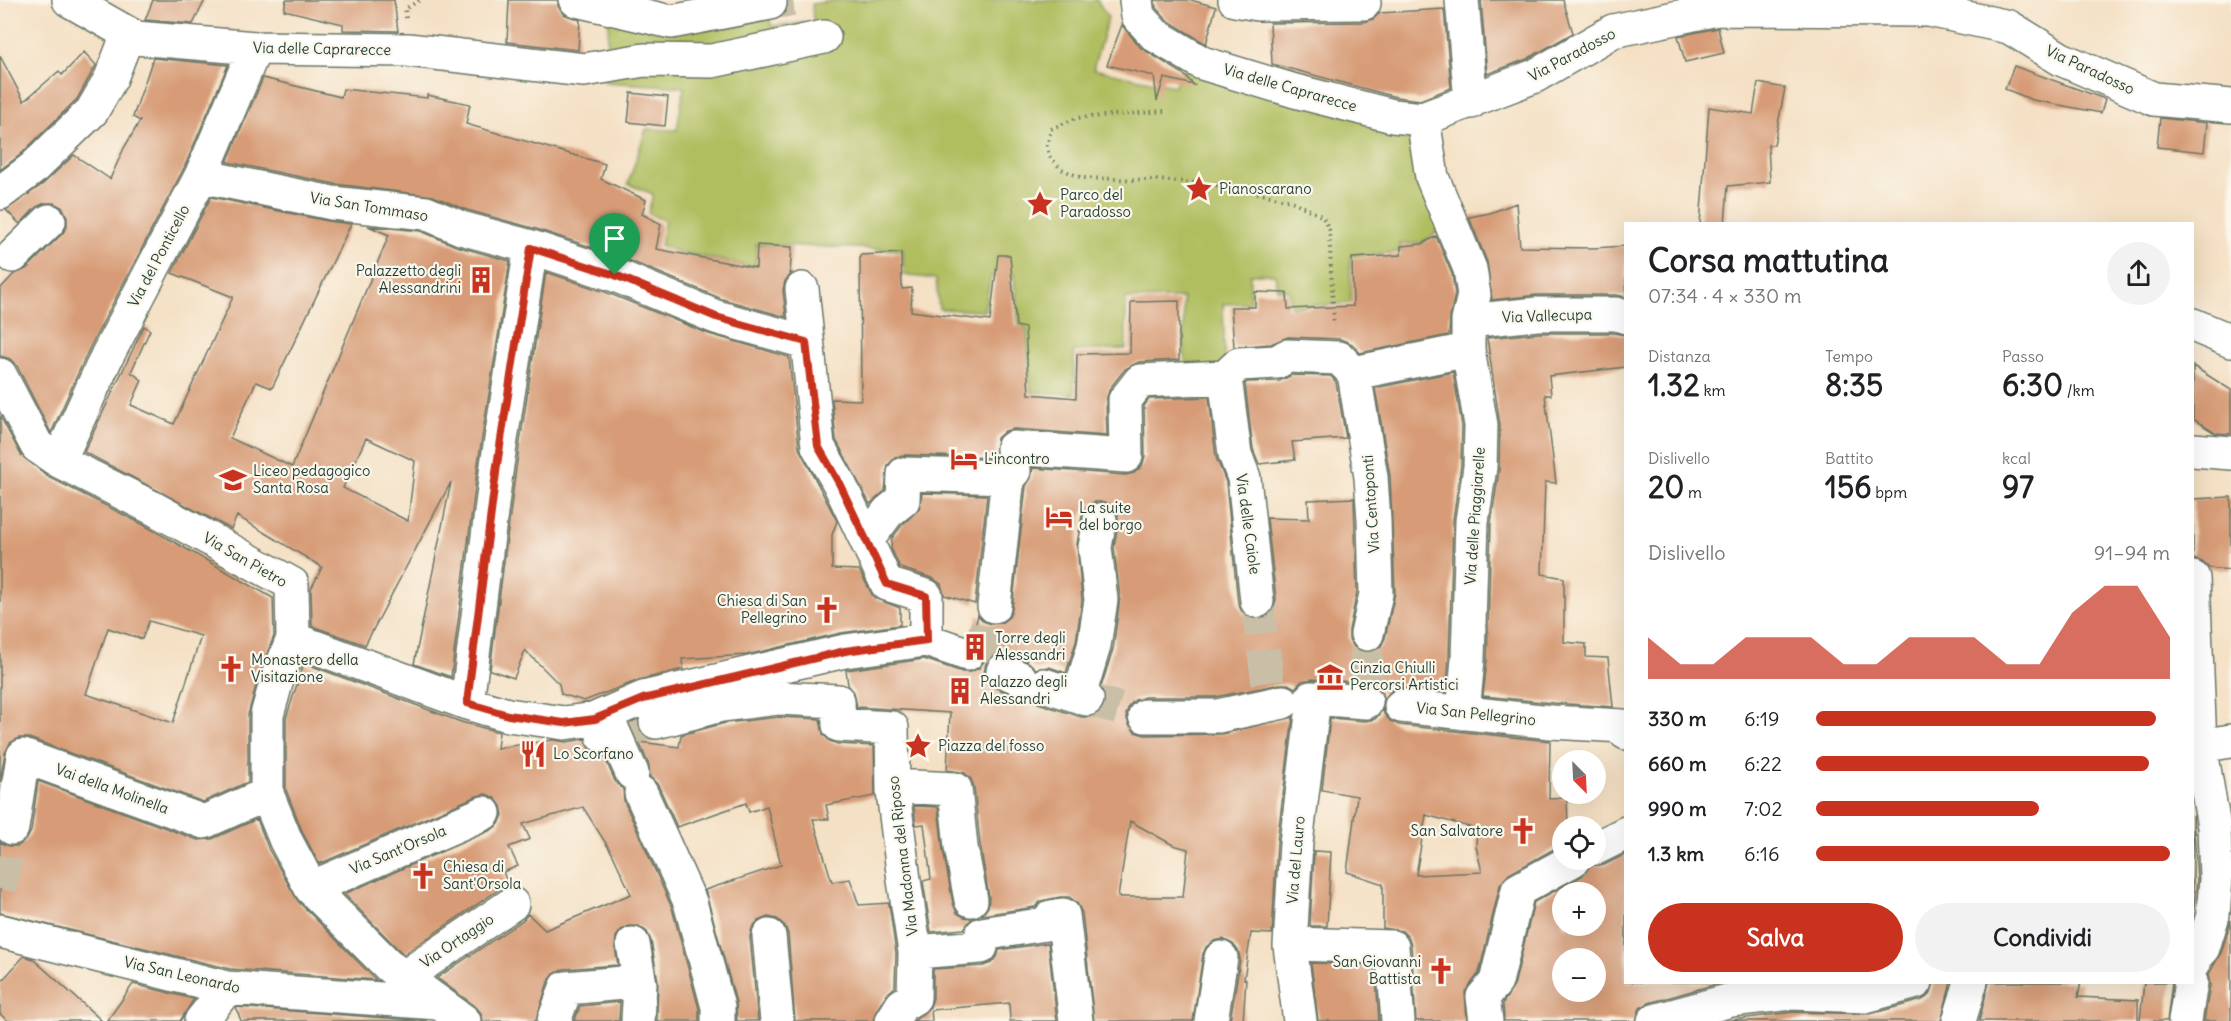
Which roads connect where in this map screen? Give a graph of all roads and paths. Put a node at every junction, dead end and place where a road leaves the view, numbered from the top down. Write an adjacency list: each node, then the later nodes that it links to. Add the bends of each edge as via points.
1 (69, 0): 8 (street, Via delle Caprarecce)
2 (576, 0): 6 (street, via 671,22)
3 (1136, 0): 14 (street, Via delle Caprarecce, via 1138,16 1155,35 1202,63 1372,111)
4 (1235, 0): 7 (street, via 1258,4)
5 (1462, 0): 11 (street)
6 (770, 3)
7 (1364, 3)
8 (128, 34): 10 (street, Via delle Caprarecce, via 136,38); 16 (street, via 111,78 92,111 32,169)
9 (824, 37): 10 (street, Via delle Caprarecce, via 711,61 644,60 585,70 408,50)
10 (255, 48): 15 (street, Via del Ponticello)
11 (1471, 102): 12 (street, Via Paradosso, via 1535,76 1613,31 1717,9 1929,10 2009,27 2061,59 2154,99); 14 (street, Via delle Caprarecce)
12 (2231, 106)
13 (1164, 111): 26 (path, via 1076,118 1051,129 1049,156 1061,169 1082,178 1180,180 1238,188 1294,202 1323,217 1329,230)
14 (1423, 119): 23 (street, via 1432,177 1470,269 1474,295)
15 (201, 176): 18 (street, Via San Tommaso, via 332,203 426,213 461,228); 31 (street, Via del Ponticello, via 107,356)
16 (0, 193)
17 (49, 221): 19 (street)
18 (531, 248): 25 (street, Via San Tommaso, via 615,275 716,317); 44 (street)
19 (4, 255)
20 (802, 289): 25 (street)
21 (1624, 316): 23 (street, Via Vallecupa, via 1537,314)
22 (2194, 325): 24 (street)
23 (1468, 336): 26 (street, Via Vallecupa); 47 (street, Via delle Piaggiarelle, via 1481,425)
24 (2231, 341)
25 (806, 342): 34 (street, via 818,446)
26 (1345, 365): 28 (street, Via Vallecupa, via 1287,356 1277,362 1239,363); 38 (street, Via Centoponti, via 1371,477 1376,594)
27 (0, 375): 31 (street, Via San Pietro, via 37,446)
28 (1225, 377): 32 (street, via 1140,381 1125,400 1126,456 1013,448 1014,471); 36 (street, Via delle Caiole, via 1235,454 1244,478)
29 (2194, 450): 30 (street)
30 (2231, 453)
31 (59, 461): 39 (street, Via San Pietro, via 292,584)
32 (1008, 477): 34 (street, via 904,474 903,500 893,506); 37 (street)
33 (1100, 520): 42 (street, via 1095,547 1101,600 1083,698)
34 (867, 540): 40 (street, via 887,584 926,596)
35 (2194, 588): 50 (street)
36 (1257, 601)
37 (994, 606)
38 (1367, 634)
39 (293, 639): 44 (street); 52 (street, Via San Pietro, via 267,716)
40 (927, 640): 41 (street); 44 (street, via 845,651 790,672 643,699 595,719 564,723 508,715)
41 (967, 654)
42 (1022, 678)
43 (1366, 695): 45 (street)
44 (457, 699)
45 (1290, 701): 48 (street, via 1218,716); 64 (street, Via del Lauro, via 1296,843)
46 (1401, 706): 47 (street, Via San Pellegrino)
47 (1462, 713): 49 (street, Via San Pellegrino)
48 (1145, 716)
49 (1624, 728)
50 (2209, 744): 67 (street, via 2216,879 2203,948)
51 (893, 786): 60 (street, via 955,789 961,847); 65 (street, Via Madonna del Riposo); 78 (street, Via Madonna del Riposo, via 892,728 839,725 838,701 778,698 721,705 625,730 636,783 690,902 718,1007)
52 (267, 794): 54 (street, Vai della Molinella, via 204,822 23,756); 58 (street, Via San Pietro)
53 (484, 813): 58 (street, Via Sant'Orsola)
54 (12, 828)
55 (1624, 834): 56 (street)
56 (1606, 843)
57 (1554, 870): 85 (street, via 1518,890 1496,982 1483,997)
58 (311, 888): 68 (street, Via San Pietro)
59 (512, 904): 68 (street, Via Ortaggio)
60 (977, 921): 65 (street, via 981,947); 81 (street, via 1046,924 1051,917 1063,915)
61 (0, 931): 74 (street, Via San Leonardo)
62 (769, 936): 79 (street)
63 (633, 944): 77 (street, via 640,984)
64 (1290, 946): 83 (street, Via del Lauro); 84 (street, via 1392,947)
65 (915, 952): 80 (street, Via Madonna del Riposo, via 914,998 902,1005)
66 (1221, 958): 82 (street)
67 (2194, 958)
68 (403, 978): 75 (street, Via San Pietro)
69 (623, 983): 76 (street, via 566,988)
70 (1909, 984): 73 (street, via 1865,996)
71 (1970, 984): 87 (street)
72 (2190, 984): 88 (street)
73 (1727, 991): 86 (street)
74 (218, 1008): 75 (street, Via San Leonardo)
75 (448, 1015)
76 (554, 1021)
77 (638, 1021)
78 (718, 1021)
79 (777, 1021)
80 (892, 1021)
81 (1076, 1021)
82 (1211, 1021)
83 (1300, 1021)
84 (1398, 1021)
85 (1486, 1021)
86 (1654, 1021)
87 (1959, 1021)
88 (2185, 1021)

